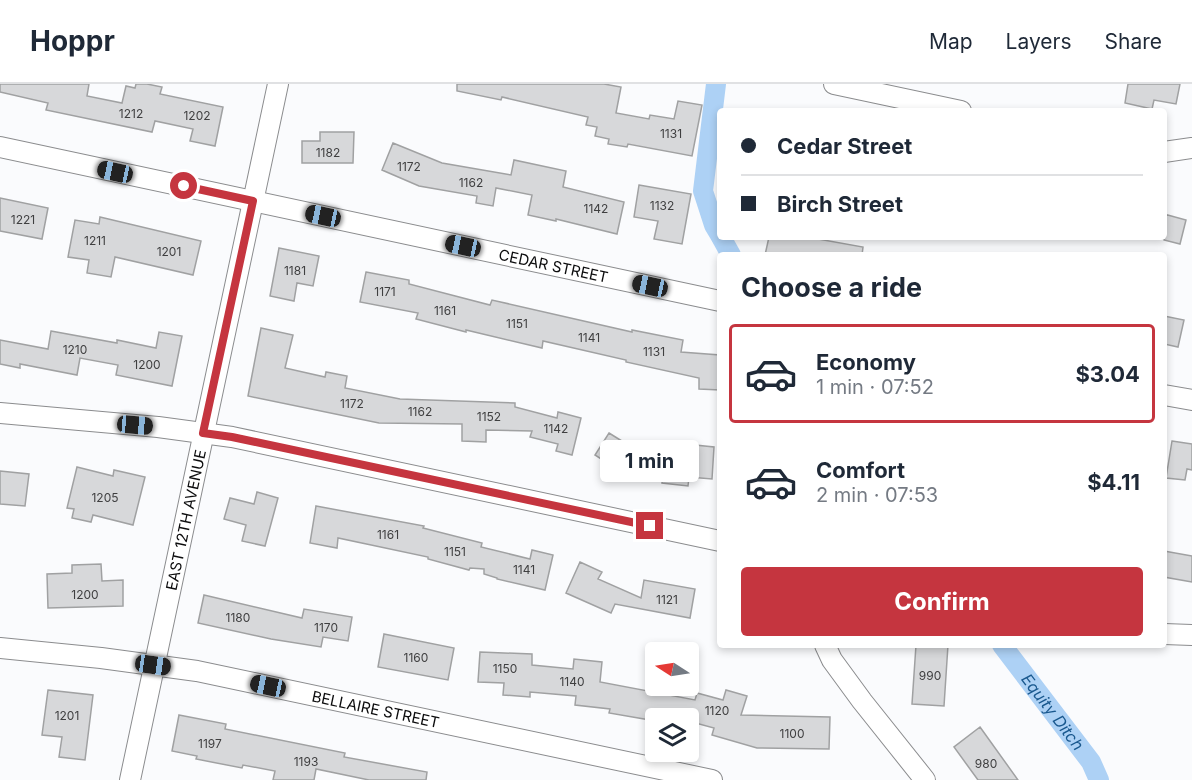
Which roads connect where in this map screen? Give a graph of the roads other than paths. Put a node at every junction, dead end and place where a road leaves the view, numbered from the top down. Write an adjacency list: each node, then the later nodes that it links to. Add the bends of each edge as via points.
1 (278, 84): 7 (street, EAST 12TH AVENUE)
2 (834, 84): 3 (street)
3 (947, 108)
4 (0, 147): 7 (street, CEDAR STREET)
5 (1192, 148): 6 (street)
6 (1167, 152)
7 (253, 201): 8 (street, CEDAR STREET); 12 (street, EAST 12TH AVENUE)
8 (717, 300)
9 (1167, 396): 10 (street)
10 (1192, 400)
11 (0, 413): 12 (street)
12 (203, 433): 13 (street); 18 (street, EAST 12TH AVENUE)
13 (717, 540)
14 (1167, 634): 15 (street)
15 (1192, 635)
16 (0, 648): 18 (street, BELLAIRE STREET)
17 (826, 648): 21 (street, via 862,701)
18 (153, 665): 19 (street, EAST 12TH AVENUE); 20 (street, BELLAIRE STREET, via 198,671)
19 (130, 780)
20 (712, 780)
21 (925, 780)

